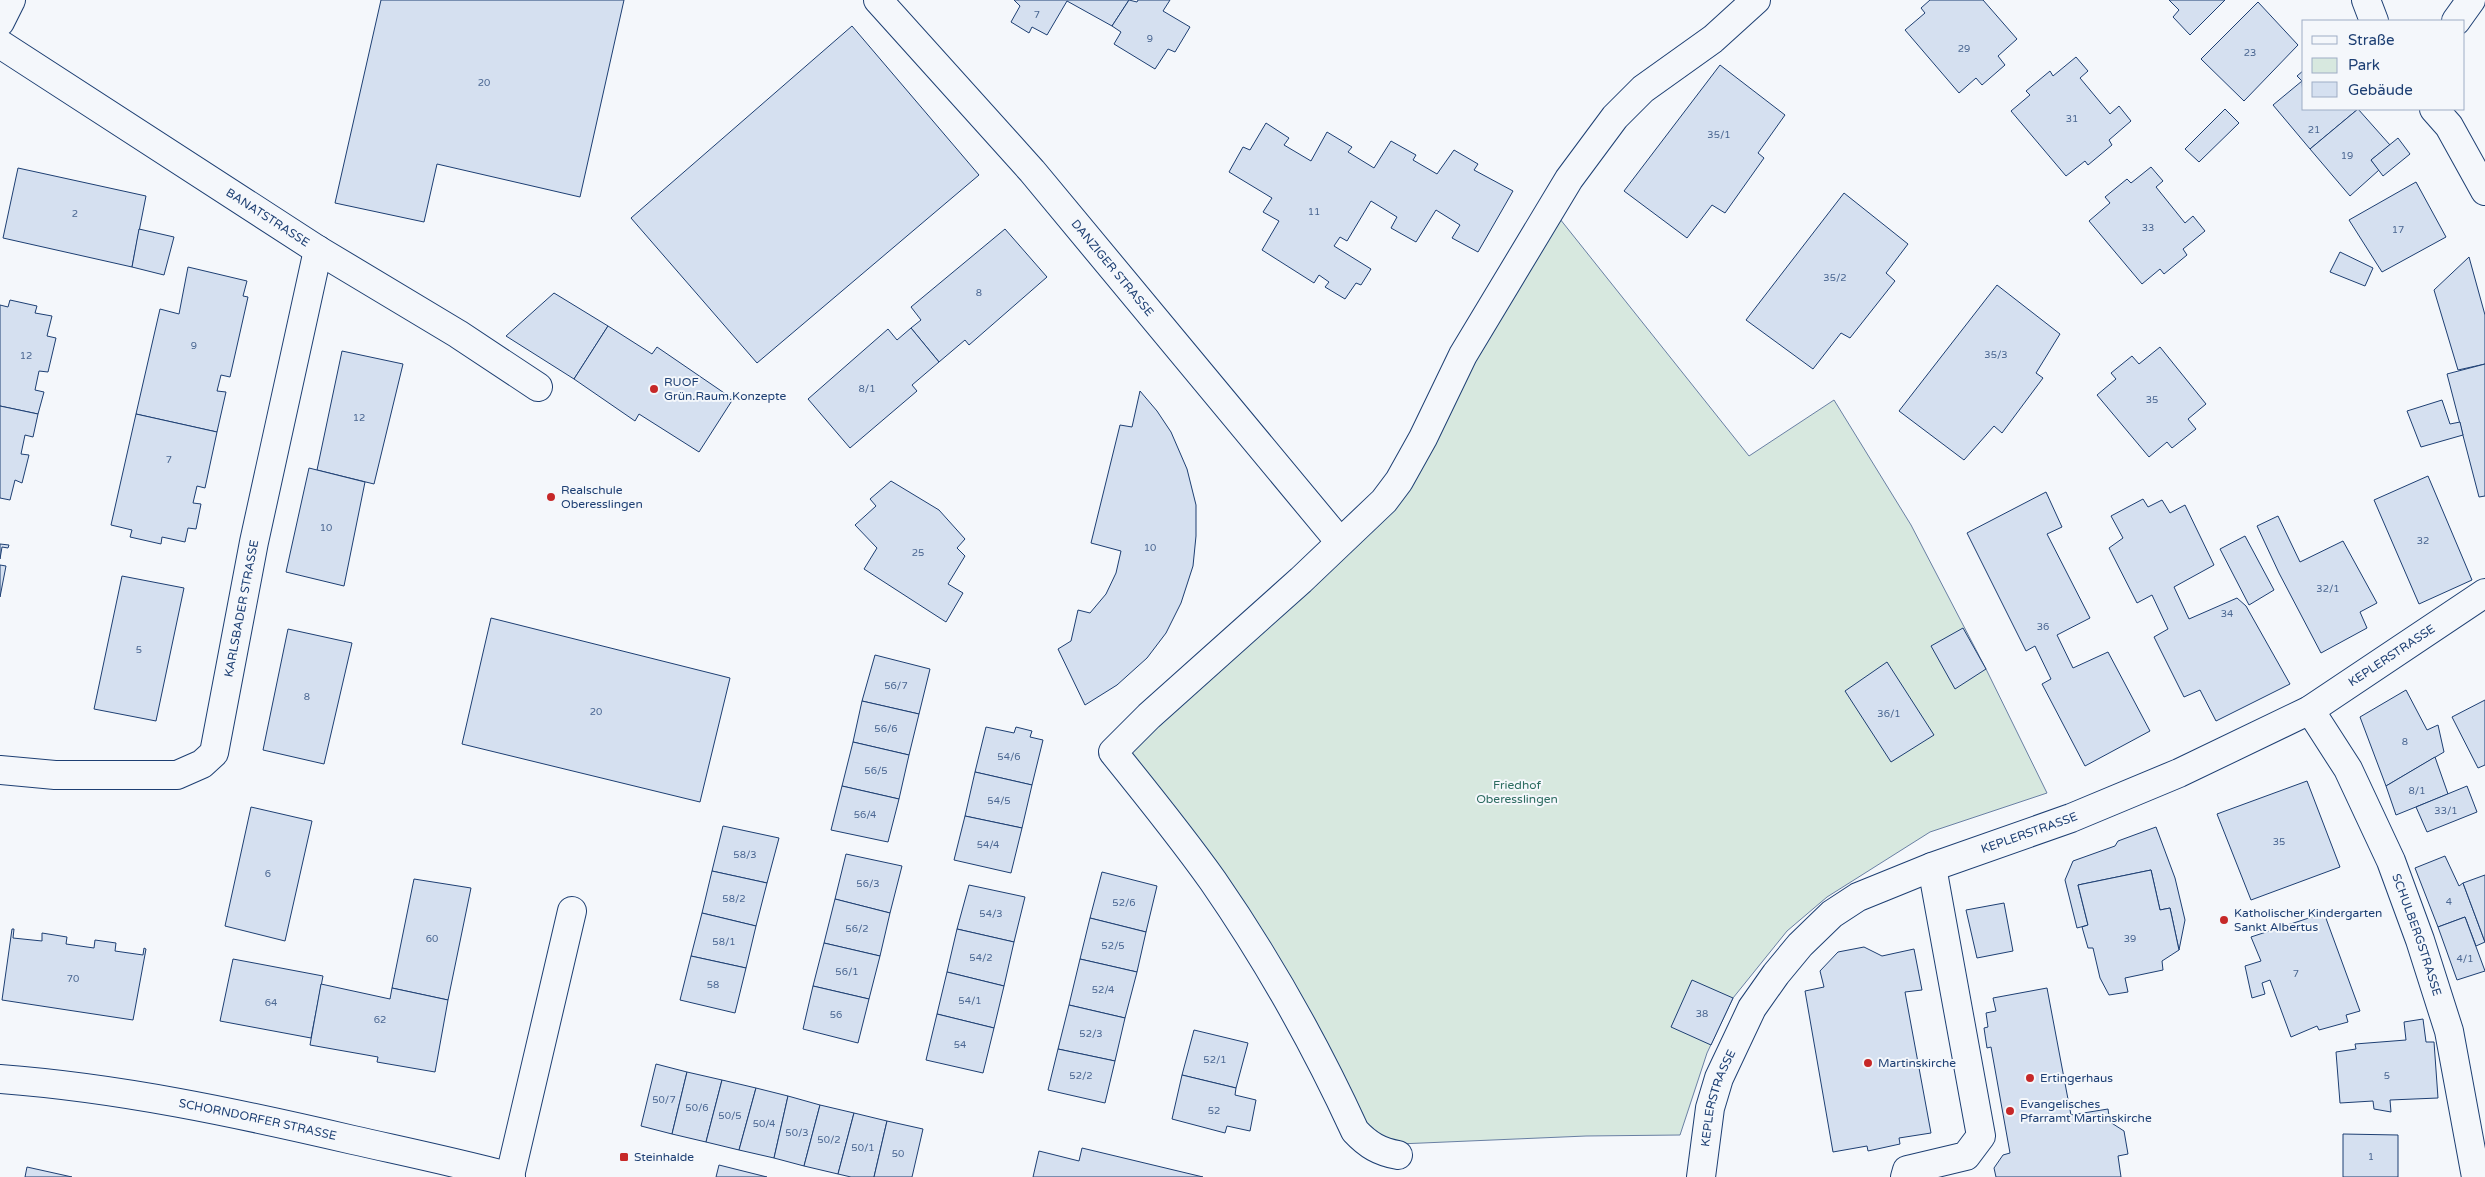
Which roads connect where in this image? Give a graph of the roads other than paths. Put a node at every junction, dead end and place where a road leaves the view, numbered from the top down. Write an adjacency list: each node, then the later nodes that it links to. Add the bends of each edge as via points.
1 (12, 0): 8 (street)
2 (878, 0): 14 (street, DANZIGER STRASSE, via 1032,171)
3 (1756, 0): 14 (street, via 1713,39 1643,89 1615,117 1541,223 1463,355 1399,481 1384,501)
4 (2366, 0): 6 (street)
5 (2471, 0): 7 (street)
6 (2374, 20)
7 (2457, 20)
8 (0, 22)
9 (0, 44): 12 (street, BANATSTRASSE)
10 (2443, 115): 11 (street)
11 (2485, 191)
12 (318, 250): 13 (street, BANATSTRASSE, via 458,334); 17 (street, KARLSBADER STRASSE, via 254,542 214,753 202,764 177,775 55,776)
13 (538, 387)
14 (1340, 542): 21 (street, via 1113,752 1173,826 1240,921 1303,1029 1356,1131 1366,1143)
15 (2485, 593): 16 (street, KEPLERSTRASSE)
16 (2310, 710): 18 (street, KEPLERSTRASSE, via 2178,773 2080,814); 25 (street, SCHULBERGSTRASSE, via 2348,769 2391,861 2420,940 2449,1031)
17 (0, 770)
18 (1932, 866): 23 (street, KEPLERSTRASSE, via 1858,897 1832,914 1800,944 1776,974 1752,1008 1720,1078 1710,1108); 24 (street, via 1981,1136 1966,1156 1907,1170)
19 (572, 911): 22 (street)
20 (0, 1079): 22 (street, SCHORNDORFER STRASSE, via 146,1096 235,1113)
21 (1398, 1155)
22 (511, 1177)
23 (1701, 1177)
24 (1905, 1177)
25 (2476, 1177)

